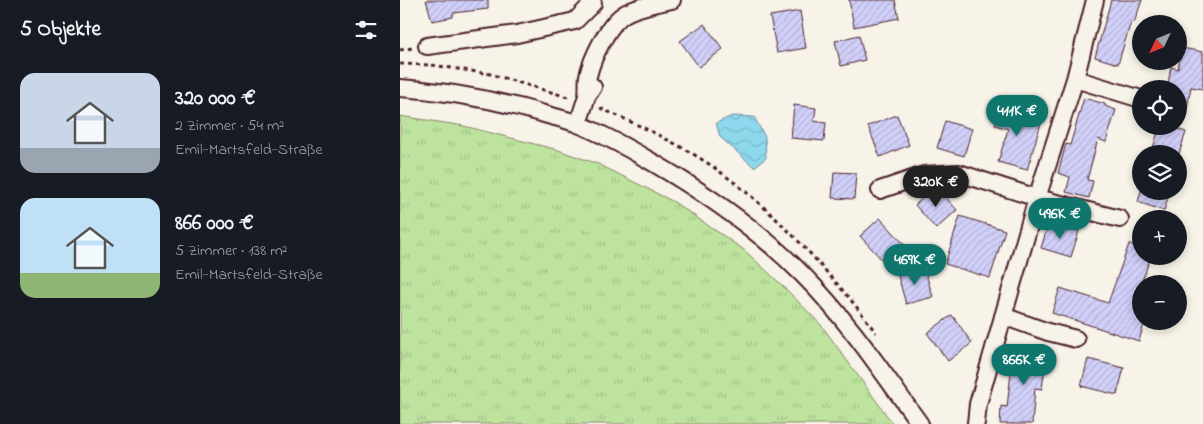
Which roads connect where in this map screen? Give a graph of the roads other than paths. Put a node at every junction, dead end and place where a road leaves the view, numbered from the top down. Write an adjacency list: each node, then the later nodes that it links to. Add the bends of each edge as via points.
1 (672, 0): 4 (street, via 635,9)
2 (1095, 0): 6 (street)
3 (592, 1): 4 (street); 5 (street, via 575,21 517,34)
4 (613, 25): 9 (street, via 599,47 588,75 586,99)
5 (427, 46)
6 (1075, 79): 8 (street); 11 (street)
7 (400, 88): 9 (street, via 507,103)
8 (1132, 96)
9 (578, 124): 16 (street, via 687,182 767,241 804,275 849,326)
10 (880, 190): 11 (street, via 924,174 959,173)
11 (1037, 198): 12 (street); 13 (street)
12 (1120, 219)
13 (1003, 316): 14 (street); 15 (street, via 978,404)
14 (1076, 339)
15 (976, 423)
16 (920, 424)

